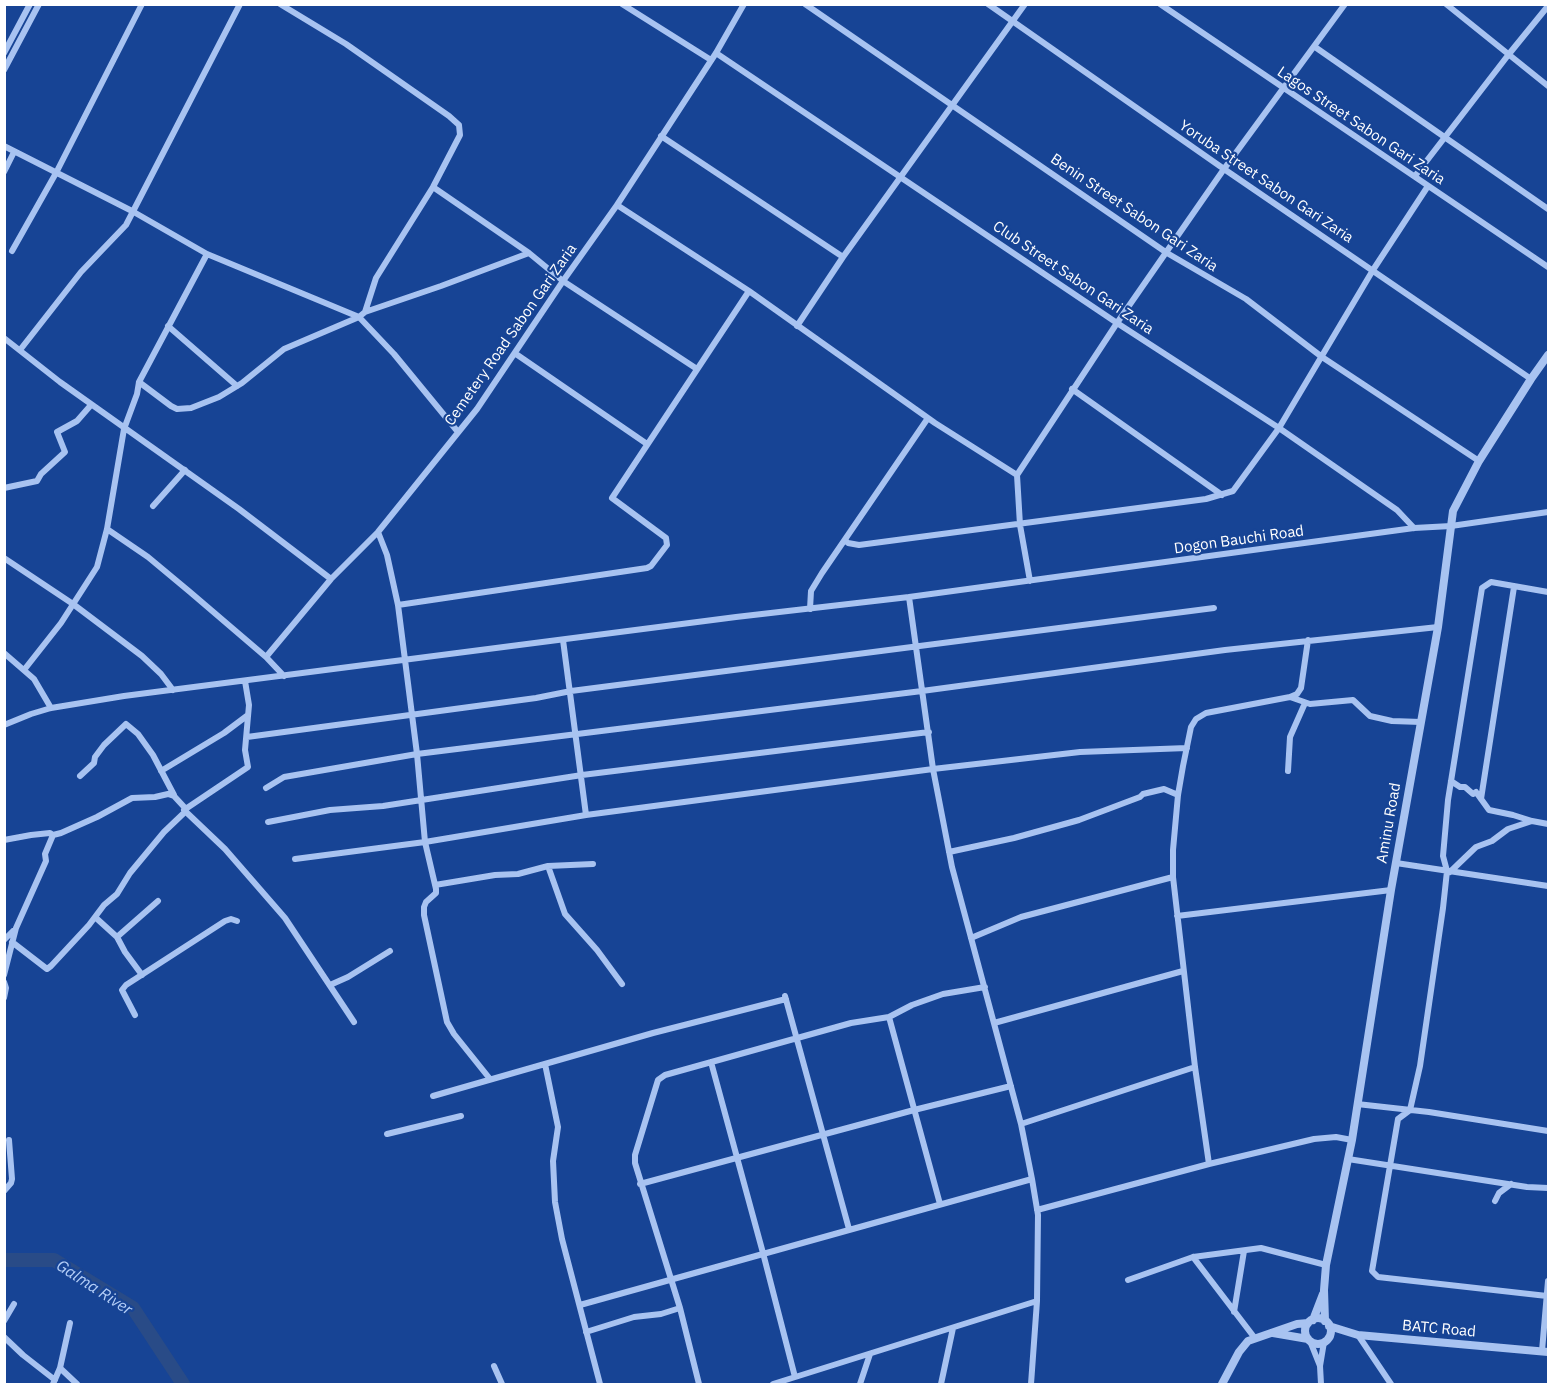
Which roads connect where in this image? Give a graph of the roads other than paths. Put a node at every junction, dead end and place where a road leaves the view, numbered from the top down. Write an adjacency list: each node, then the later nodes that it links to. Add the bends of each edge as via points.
1 (30, 4): 17 (street)
2 (39, 4): 21 (street)
3 (142, 4): 31 (street)
4 (240, 4): 38 (street)
5 (280, 4): 35 (street, via 346,44 459,125 460,135)
6 (622, 4): 20 (street)
7 (744, 4): 18 (street, Cemetery Road Sabon Gari Zaria)
8 (805, 4): 24 (street, Benin Street Sabon Gari Zaria)
9 (988, 4): 15 (street, Yoruba Street Sabon Gari Zaria)
10 (1025, 4): 15 (street)
11 (1160, 4): 23 (street, Lagos Street Sabon Gari Zaria)
12 (1346, 4): 16 (street)
13 (1446, 4): 19 (street)
14 (1548, 6): 19 (street)
15 (1013, 20): 24 (street); 29 (street, Yoruba Street Sabon Gari Zaria)
16 (1315, 47): 23 (street); 26 (street)
17 (4, 53)
18 (716, 53): 20 (street, Cemetery Road Sabon Gari Zaria); 33 (street, Club Street Sabon Gari Zaria)
19 (1509, 54): 22 (street); 26 (street)
20 (711, 60): 25 (street, Cemetery Road Sabon Gari Zaria)
21 (4, 70)
22 (1548, 86)
23 (1285, 89): 29 (street); 32 (street, Lagos Street Sabon Gari Zaria)
24 (953, 104): 33 (street); 41 (street, Benin Street Sabon Gari Zaria)
25 (661, 136): 36 (street, Cemetery Road Sabon Gari Zaria); 43 (street)
26 (1446, 139): 32 (street); 37 (street)
27 (4, 146): 28 (street)
28 (15, 152): 30 (street); 31 (street)
29 (1224, 170): 41 (street); 45 (street, Yoruba Street Sabon Gari Zaria)
30 (4, 172)
31 (56, 173): 38 (street); 39 (street)
32 (1415, 176): 34 (street, Lagos Street Sabon Gari Zaria)
33 (901, 177): 43 (street); 50 (street, Club Street Sabon Gari Zaria)
34 (1428, 186): 44 (street, Lagos Street Sabon Gari Zaria); 45 (street)
35 (433, 188): 40 (street); 48 (street, via 376,278)
36 (617, 205): 46 (street, Cemetery Road Sabon Gari Zaria); 47 (street)
37 (1548, 209)
38 (132, 211): 42 (street); 54 (street, via 126,225 81,272)
39 (12, 251)
40 (529, 253): 46 (street); 48 (street)
41 (1167, 253): 50 (street); 56 (street, Benin Street Sabon Gari Zaria, via 1246,299)
42 (207, 254): 49 (street); 51 (street)
43 (843, 258): 52 (street)
44 (1548, 267)
45 (1373, 270): 56 (street); 59 (street, Yoruba Street Sabon Gari Zaria)
46 (563, 281): 55 (street, Cemetery Road Sabon Gari Zaria); 58 (street)
47 (749, 291): 52 (street); 58 (street)
48 (365, 312): 49 (street)
49 (359, 317): 61 (street, via 284,349); 67 (street)
50 (1117, 323): 62 (street); 65 (street, Club Street Sabon Gari Zaria)
51 (168, 326): 60 (street); 61 (street)
52 (796, 326): 64 (street)
53 (4, 338): 54 (street)
54 (20, 350): 63 (street)
55 (516, 354): 67 (street, Cemetery Road Sabon Gari Zaria); 68 (street)
56 (1322, 357): 65 (street); 69 (street, Benin Street Sabon Gari Zaria)
57 (1547, 360): 59 (street, Aminu Road)
58 (697, 369): 68 (street)
59 (1531, 379): 69 (street, Aminu Road)
60 (139, 382): 61 (street, via 171,406 183,409 219,397); 66 (street)
61 (237, 386)
62 (1072, 389): 71 (street); 73 (street)
63 (91, 405): 66 (street); 72 (street, via 77,421 57,432 65,452 37,481)
64 (928, 418): 71 (street); 81 (street)
65 (1279, 428): 73 (street, via 1233,491); 78 (street, Club Street Sabon Gari Zaria, via 1397,510)
66 (124, 429): 70 (street); 79 (street)
67 (458, 432): 80 (street, Cemetery Road Sabon Gari Zaria)
68 (647, 444): 89 (street, via 612,498 666,538 667,545 651,566)
69 (1479, 461): 77 (street, Aminu Road, via 1453,511)
70 (184, 470): 74 (street); 83 (street)
71 (1017, 474): 76 (street)
72 (4, 488)
73 (1221, 495): 76 (street)
74 (153, 506)
75 (1548, 512): 77 (street, Dogon Bauchi Road)
76 (1020, 525): 81 (street, via 860,545); 84 (street)
77 (1451, 526): 78 (street, Dogon Bauchi Road); 92 (street, Aminu Road)
78 (1414, 528): 84 (street, Dogon Bauchi Road)
79 (107, 529): 88 (street, via 97,567); 97 (street, via 148,557)
80 (378, 532): 83 (street, Cemetery Road Sabon Gari Zaria); 89 (street, via 390,563)
81 (844, 540): 91 (street, via 812,591)
82 (4, 558): 88 (street)
83 (331, 579): 97 (street, Cemetery Road Sabon Gari Zaria)
84 (1030, 581): 87 (street, Dogon Bauchi Road)
85 (1514, 587): 86 (street); 122 (street, via 1491,582 1482,588); 125 (street)
86 (1548, 592)
87 (909, 597): 91 (street, Dogon Bauchi Road); 95 (street)
88 (73, 604): 99 (street); 102 (street, via 147,660)
89 (398, 605): 98 (street)
90 (1214, 608): 95 (street)
91 (810, 609): 93 (street, Dogon Bauchi Road)
92 (1438, 627): 94 (street); 110 (street, Aminu Road)
93 (563, 640): 98 (street, Dogon Bauchi Road); 103 (street)
94 (1308, 640): 104 (street); 105 (street, via 1301,688)
95 (916, 646): 103 (street); 104 (street)
96 (4, 653): 99 (street)
97 (266, 657): 100 (street)
98 (406, 659): 100 (street, Dogon Bauchi Road); 108 (street)
99 (24, 670): 107 (street)
100 (284, 676): 101 (street, Dogon Bauchi Road)
101 (245, 681): 102 (street, Dogon Bauchi Road); 109 (street)
102 (173, 690): 107 (street, Dogon Bauchi Road)
103 (571, 691): 108 (street); 113 (street)
104 (922, 691): 112 (street); 113 (street)
105 (1290, 697): 106 (street); 115 (street, via 1206,713 1191,727)
106 (1305, 703): 110 (street, via 1353,700 1370,716); 119 (street, via 1290,737)
107 (51, 708): 111 (street, Dogon Bauchi Road)
108 (412, 714): 114 (street); 116 (street)
109 (248, 715): 114 (street); 118 (street)
110 (1421, 722): 138 (street, Aminu Road)
111 (4, 725)
112 (928, 732): 117 (street); 120 (street)
113 (576, 734): 116 (street); 120 (street)
114 (247, 737): 128 (street, via 248,767)
115 (1187, 748): 117 (street, via 1080,752); 124 (street)
116 (417, 754): 123 (street, via 284,777); 127 (street)
117 (933, 770): 129 (street); 136 (street)
118 (161, 771): 121 (street, via 138,734 126,724); 126 (street)
119 (1288, 771)
120 (582, 775): 127 (street); 129 (street)
121 (80, 776)
122 (1451, 780): 125 (street); 141 (street, via 1443,856)
123 (266, 788)
124 (1178, 795): 136 (street, via 1164,789 1143,794 1079,820); 142 (street)
125 (1479, 795): 130 (street, via 1493,812)
126 (174, 796): 128 (street); 133 (street, via 132,798)
127 (422, 799): 131 (street); 135 (street)
128 (186, 810): 148 (street, via 164,831); 161 (street, via 285,918)
129 (586, 815): 135 (street)
130 (1532, 821): 132 (street); 141 (street, via 1516,825 1476,847)
131 (268, 822)
132 (1548, 824)
133 (53, 835): 134 (street); 150 (street, via 46,861)
134 (4, 840)
135 (426, 842): 137 (street); 143 (street)
136 (949, 852): 152 (street)
137 (295, 859)
138 (1396, 863): 141 (street); 145 (street, Aminu Road)
139 (593, 864): 140 (street)
140 (548, 866): 143 (street); 160 (street, via 565,914)
141 (1449, 872): 144 (street); 177 (street, via 1427,1025)
142 (1173, 877): 147 (street); 152 (street, via 1021,917)
143 (435, 885): 172 (street, via 436,893 426,902 424,915 443,1009 454,1034)
144 (1548, 886)
145 (1391, 890): 147 (street); 175 (street, Aminu Road)
146 (158, 901): 151 (street)
147 (1177, 916): 156 (street)
148 (95, 917): 151 (street); 154 (street, via 47,969)
149 (237, 921): 158 (street, via 225,921)
150 (16, 928): 153 (street); 154 (street)
151 (117, 937): 158 (street)
152 (971, 938): 162 (street)
153 (4, 940)
154 (12, 942): 157 (street)
155 (390, 951): 161 (street)
156 (1183, 971): 167 (street); 171 (street)
157 (4, 975)
158 (142, 975): 164 (street, via 122,990)
159 (4, 982): 163 (street)
160 (622, 984)
161 (330, 985): 166 (street)
162 (985, 987): 165 (street, via 957,990); 167 (street)
163 (4, 998)
164 (135, 1015)
165 (889, 1017): 168 (street); 176 (street)
166 (354, 1022)
167 (994, 1023): 173 (street)
168 (796, 1038): 169 (street); 170 (street, via 786,997); 182 (street)
169 (711, 1062): 185 (street); 190 (street, via 665,1075 656,1083 634,1159)
170 (545, 1064): 172 (street); 209 (street, via 558,1127 553,1161 555,1202)
171 (1195, 1067): 179 (street); 187 (street)
172 (490, 1079): 174 (street)
173 (1011, 1086): 176 (street); 179 (street)
174 (433, 1096)
175 (1358, 1104): 177 (street); 184 (street, Aminu Road)
176 (914, 1110): 182 (street); 195 (street)
177 (1410, 1110): 180 (street); 188 (street, via 1398,1119)
178 (461, 1116): 181 (street)
179 (1021, 1124): 189 (street)
180 (1548, 1131)
181 (387, 1134)
182 (823, 1136): 185 (street); 197 (street)
183 (9, 1140): 193 (street, via 12,1179)
184 (1352, 1140): 186 (street, Aminu Road); 187 (street, via 1314,1139)
185 (736, 1159): 190 (street); 199 (street)
186 (1348, 1159): 188 (street); 201 (street, Aminu Road)
187 (1209, 1164): 196 (street)
188 (1390, 1165): 191 (street); 206 (street, via 1374,1274)
189 (1032, 1179): 195 (street); 196 (street)
190 (640, 1184): 202 (street)
191 (1511, 1184): 192 (street); 194 (street)
192 (1548, 1188)
193 (4, 1191)
194 (1495, 1201)
195 (940, 1204): 197 (street)
196 (1037, 1210): 207 (street)
197 (849, 1228): 199 (street)
198 (1244, 1251): 200 (street); 201 (street, via 1261,1248); 211 (street)
199 (763, 1253): 202 (street); 229 (street)
200 (1193, 1257): 203 (street); 211 (street)
201 (1326, 1265): 205 (street, Aminu Road)
202 (671, 1280): 209 (street); 210 (street)
203 (1128, 1280)
204 (1548, 1281): 206 (street)
205 (1324, 1290): 213 (street); 215 (street, Aminu Road)
206 (1547, 1296): 224 (street)
207 (1037, 1301): 216 (street); 238 (street)
208 (14, 1304): 212 (street)
209 (580, 1305): 217 (street)
210 (680, 1308): 217 (street); 234 (street)
211 (1233, 1312): 221 (street)
212 (4, 1321)
213 (1310, 1321): 215 (street, via 1322,1319); 218 (street); 223 (street, via 1305,1331)
214 (70, 1323): 228 (street)
215 (1328, 1323): 219 (street, BATC Road); 222 (street)
216 (953, 1328): 225 (street); 237 (street)
217 (586, 1332): 233 (street)
218 (1272, 1333): 221 (street); 223 (street)
219 (1355, 1334): 222 (street); 224 (street, BATC Road); 241 (street)
220 (4, 1337): 230 (street)
221 (1254, 1338): 239 (street, via 1243,1346)
222 (1327, 1339): 223 (street, via 1317,1344); 227 (street)
223 (1309, 1340): 227 (street)
224 (1545, 1351)
225 (870, 1354): 229 (street); 236 (street)
226 (494, 1366): 232 (street)
227 (1320, 1366): 240 (street)
228 (60, 1368): 230 (street); 231 (street)
229 (795, 1377): 235 (street)
230 (54, 1382)
231 (77, 1384)
232 (502, 1384)
233 (600, 1384)
234 (699, 1384)
235 (772, 1384)
236 (861, 1384)
237 (942, 1384)
238 (1031, 1384)
239 (1222, 1384)
240 (1321, 1384)
241 (1391, 1384)

